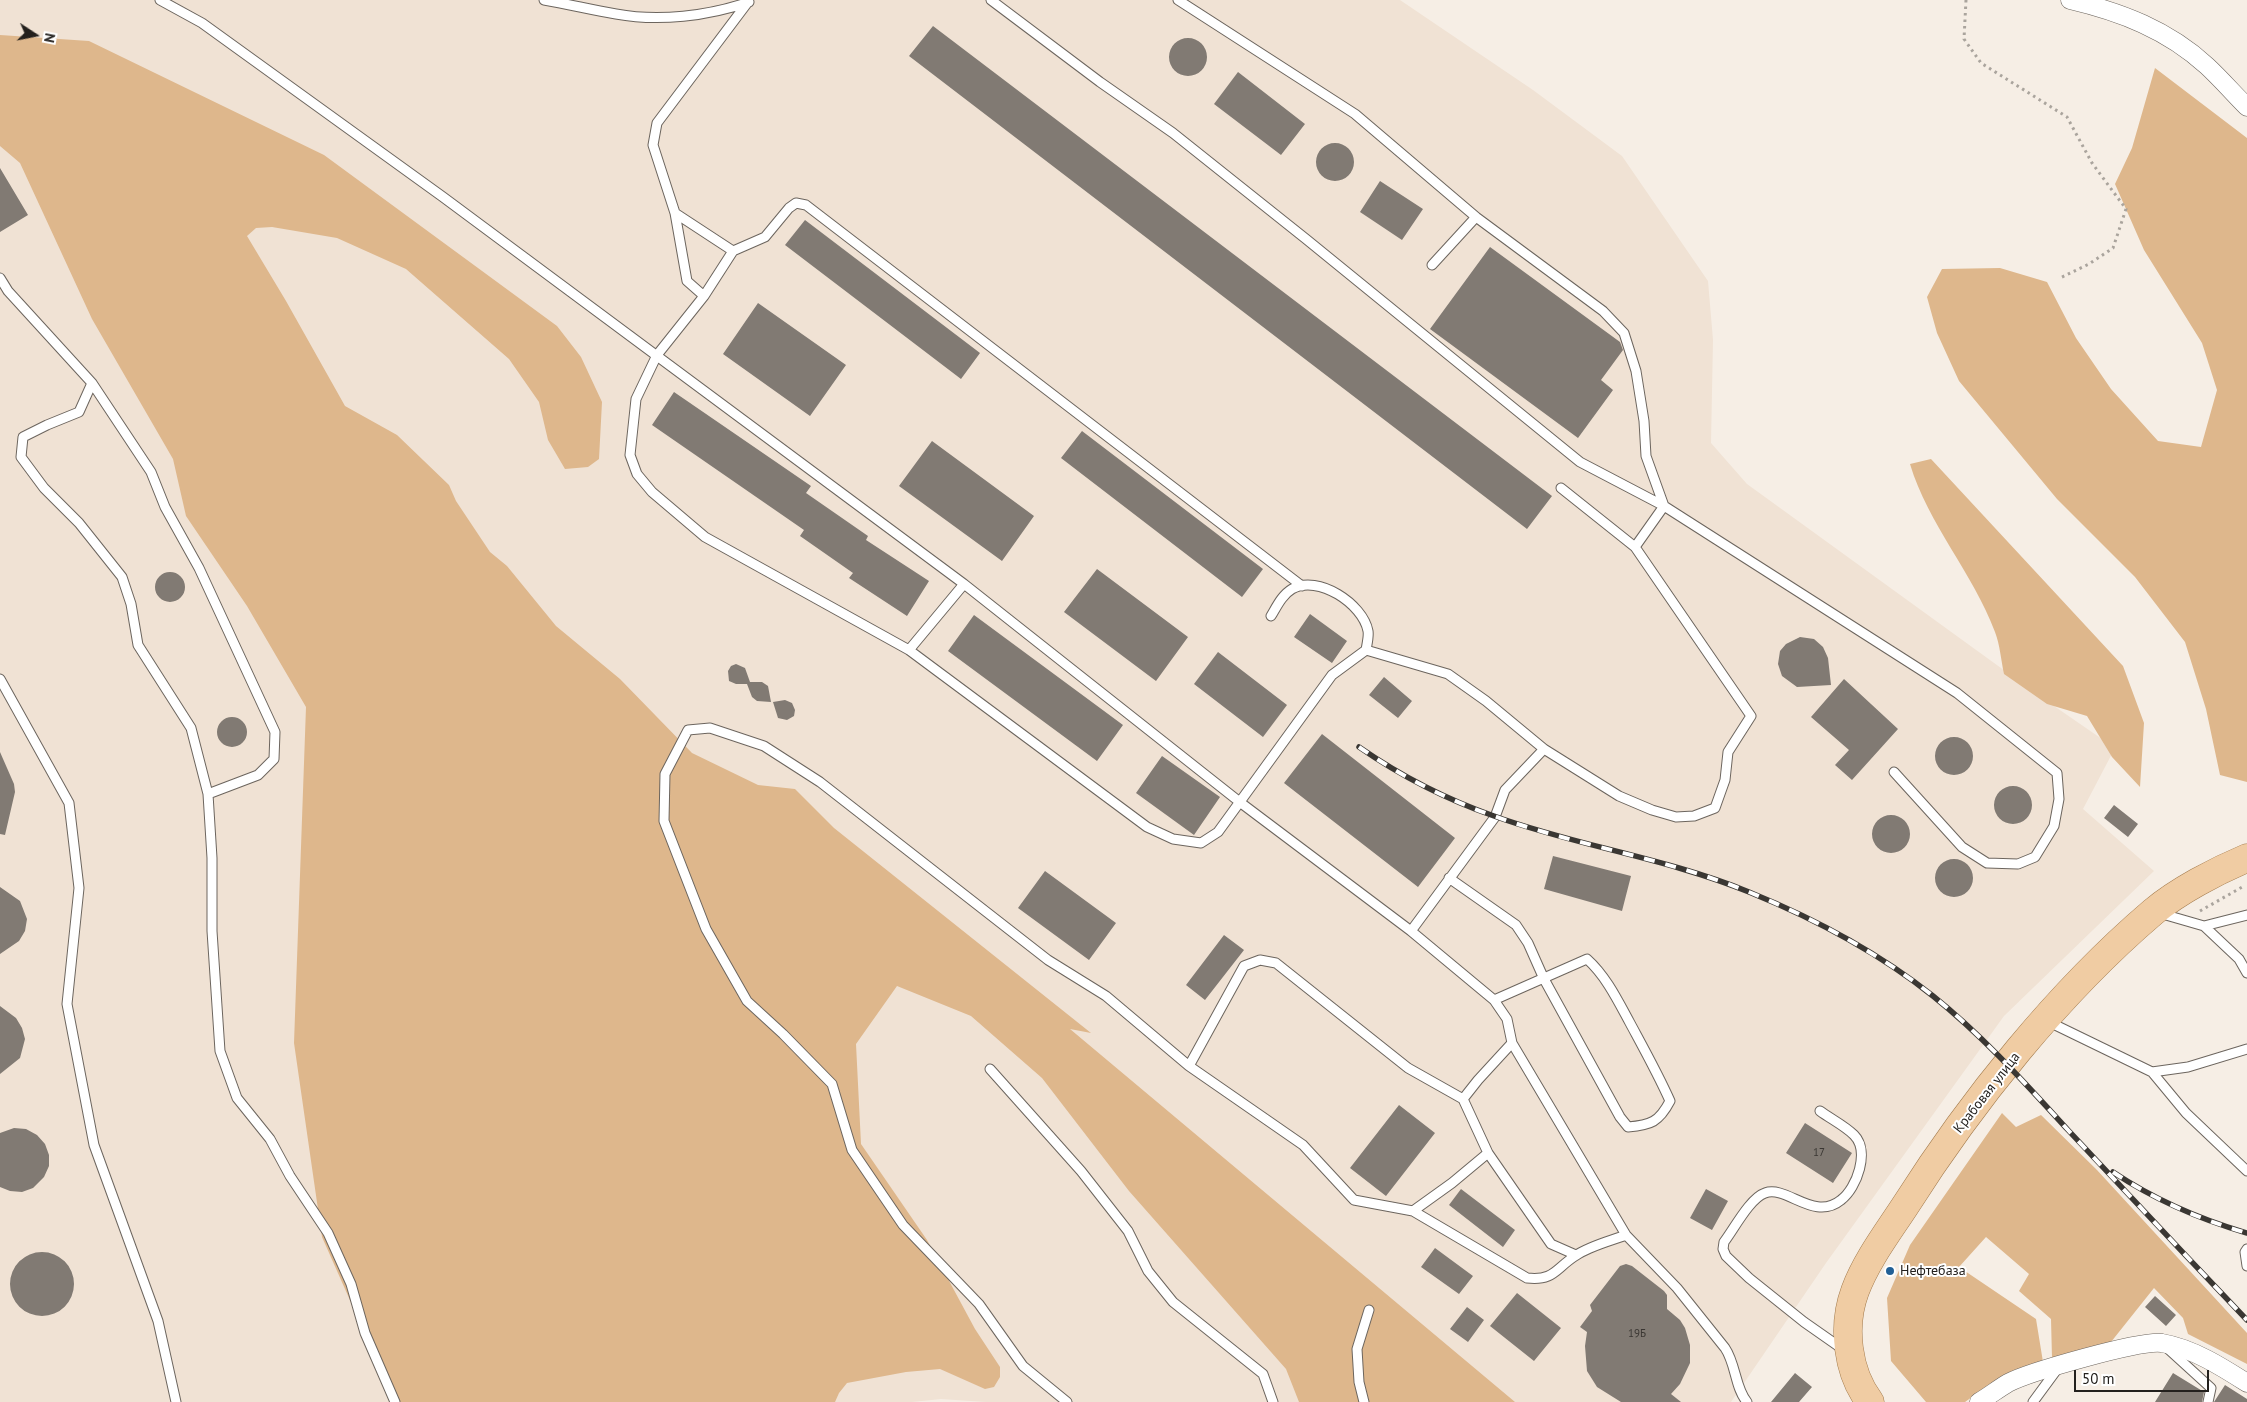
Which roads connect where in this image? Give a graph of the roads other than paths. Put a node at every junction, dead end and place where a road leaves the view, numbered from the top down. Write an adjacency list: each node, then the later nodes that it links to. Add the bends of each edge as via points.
1 (160, 0): 15 (lane, via 202,23)
2 (544, 0): 6 (lane, via 617,15 647,17 686,16)
3 (992, 0): 7 (lane)
4 (1178, 0): 10 (lane, via 1355,114)
5 (2070, 0): 8 (street, via 2138,19 2178,42 2207,65)
6 (749, 1): 9 (lane, via 657,123 653,145)
7 (1004, 3): 18 (lane, via 1100,82 1180,139 1580,462)
8 (2247, 107)
9 (675, 214): 11 (lane); 14 (lane, via 687,280)
10 (1476, 216): 12 (lane); 18 (lane, via 1603,311 1624,333 1636,371 1646,456)
11 (733, 251): 14 (lane); 21 (lane, via 764,237 788,208 796,203 806,205)
12 (1432, 265)
13 (0, 278): 16 (lane, via 8,291)
14 (704, 296): 15 (lane)
15 (657, 355): 20 (lane); 23 (lane, via 636,399 630,455 637,474 652,492 705,537)
16 (92, 383): 28 (lane, via 151,472 275,732 274,759 258,776); 28 (lane, via 79,412 23,437 21,457 122,577 131,604 138,646 191,728)
17 (1562, 488): 19 (lane)
18 (1664, 506): 19 (lane); 27 (lane, via 1956,692 2058,773 2059,799 2054,826 2035,857 2018,864 1987,863 1962,847)
19 (1635, 547): 26 (lane, via 1751,716 1728,752 1726,780 1715,808 1694,816 1676,817 1652,810 1619,796)
20 (964, 584): 23 (lane); 29 (lane)
21 (1302, 586): 22 (lane, via 1293,588 1282,597); 24 (lane, via 1321,585 1336,592 1362,616 1369,632)
22 (1271, 616)
23 (909, 650): 29 (lane, via 1147,826 1173,838 1201,843 1218,832)
24 (1366, 650): 26 (lane, via 1448,674); 29 (lane, via 1332,675)
25 (0, 679): 59 (lane, via 69,803 79,888 67,1004 94,1145 158,1321)
26 (1544, 749): 31 (lane, via 1505,790 1495,817)
27 (1894, 772)
28 (208, 794): 60 (lane, via 220,1051 237,1098 270,1139 328,1233 351,1284 365,1333)
29 (1242, 803): 35 (lane)
30 (2247, 858): 32 (main road, Крабовая улица, via 2215,872)
31 (1450, 878): 35 (lane); 37 (lane, via 1516,925)
32 (2154, 911): 34 (lane); 39 (main road, Крабовая улица)
33 (2247, 915): 34 (lane)
34 (2204, 926): 36 (lane, via 2239,959)
35 (1411, 931): 38 (lane)
36 (2247, 973)
37 (1544, 979): 37 (lane, via 1587,959 1598,968 1670,1101 1662,1116 1646,1126 1628,1127); 38 (lane)
38 (1494, 1000): 40 (lane, via 1507,1020)
39 (2045, 1020): 44 (lane); 56 (main road, Крабовая улица, via 1932,1164 1874,1255 1855,1291 1848,1325)
40 (1512, 1043): 45 (lane); 50 (lane)
41 (2247, 1049): 44 (lane, via 2188,1067)
42 (1189, 1066): 45 (lane, via 1244,966 1260,960 1276,963 1408,1068); 49 (lane, via 1303,1145 1354,1200); 61 (lane, via 1106,996 1048,960 820,782 764,746 710,728 688,730 665,774 664,821 710,937 747,1001 832,1084 852,1150 903,1225 979,1304 1023,1366)
43 (990, 1069): 62 (lane, via 1081,1171 1128,1231 1148,1271 1173,1302 1263,1374)
44 (2152, 1072): 48 (lane, via 2186,1113)
45 (1464, 1099): 47 (lane)
46 (1820, 1111): 56 (lane, via 1856,1136 1862,1152 1859,1174 1842,1200 1821,1208 1776,1193 1765,1193 1756,1199 1724,1242 1723,1249 1726,1256 1750,1278)
47 (1488, 1152): 49 (lane); 52 (lane, via 1551,1244)
48 (2247, 1171)
49 (1412, 1211): 52 (lane, via 1527,1278 1542,1280)
50 (1626, 1235): 52 (lane); 64 (lane, via 1677,1288 1725,1348)
51 (2247, 1249): 53 (lane)
52 (1576, 1255)
53 (2247, 1266)
54 (1369, 1310): 63 (lane, via 1357,1349)
55 (2161, 1343): 57 (street, via 2141,1344); 58 (street, via 2207,1358); 68 (lane, via 2211,1388)
56 (1849, 1353): 65 (main road, Крабовая улица, via 1855,1376)
57 (2059, 1365): 66 (street, via 2008,1383); 67 (lane)
58 (2247, 1383)
59 (176, 1402)
60 (395, 1402)
61 (1067, 1402)
62 (1273, 1402)
63 (1364, 1402)
64 (1747, 1402)
65 (1870, 1402)
66 (1979, 1402)
67 (2033, 1402)
68 (2208, 1402)

